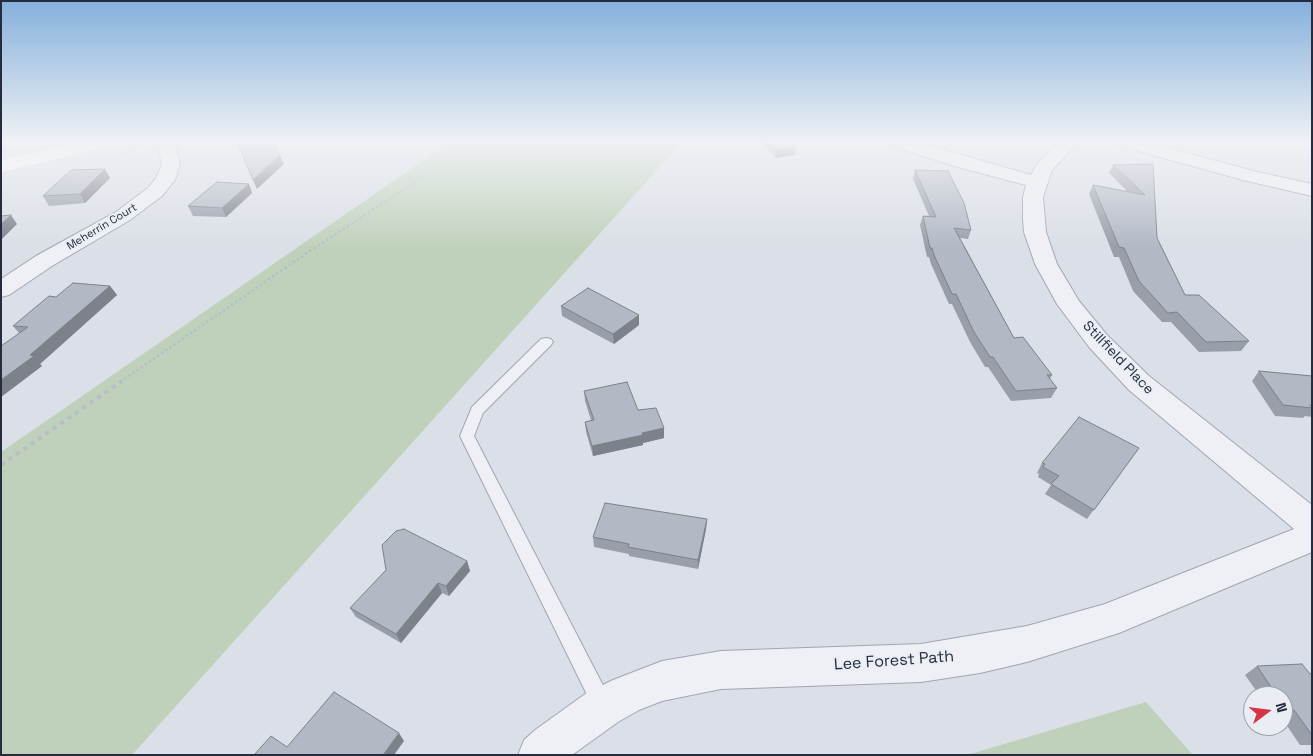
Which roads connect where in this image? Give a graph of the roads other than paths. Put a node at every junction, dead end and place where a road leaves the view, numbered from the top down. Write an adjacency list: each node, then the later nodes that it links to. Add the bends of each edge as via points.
1 (166, 177): 7 (street, Meherrin Court, via 155,192 123,216)
2 (1019, 177): 5 (street)
3 (1039, 177): 5 (street, Stillfield Place)
4 (1256, 177): 6 (street)
5 (1037, 182): 9 (street, Stillfield Place, via 1033,219 1046,264 1069,304 1092,334 1139,383)
6 (1312, 190)
7 (1, 290)
8 (546, 342): 11 (lane, via 477,411 467,436)
9 (1312, 524)
10 (1312, 537): 11 (street, Lee Forest Path, via 1106,621 1027,644 920,663 722,670 662,681)
11 (604, 707): 12 (street, Lee Forest Path)
12 (539, 755)

